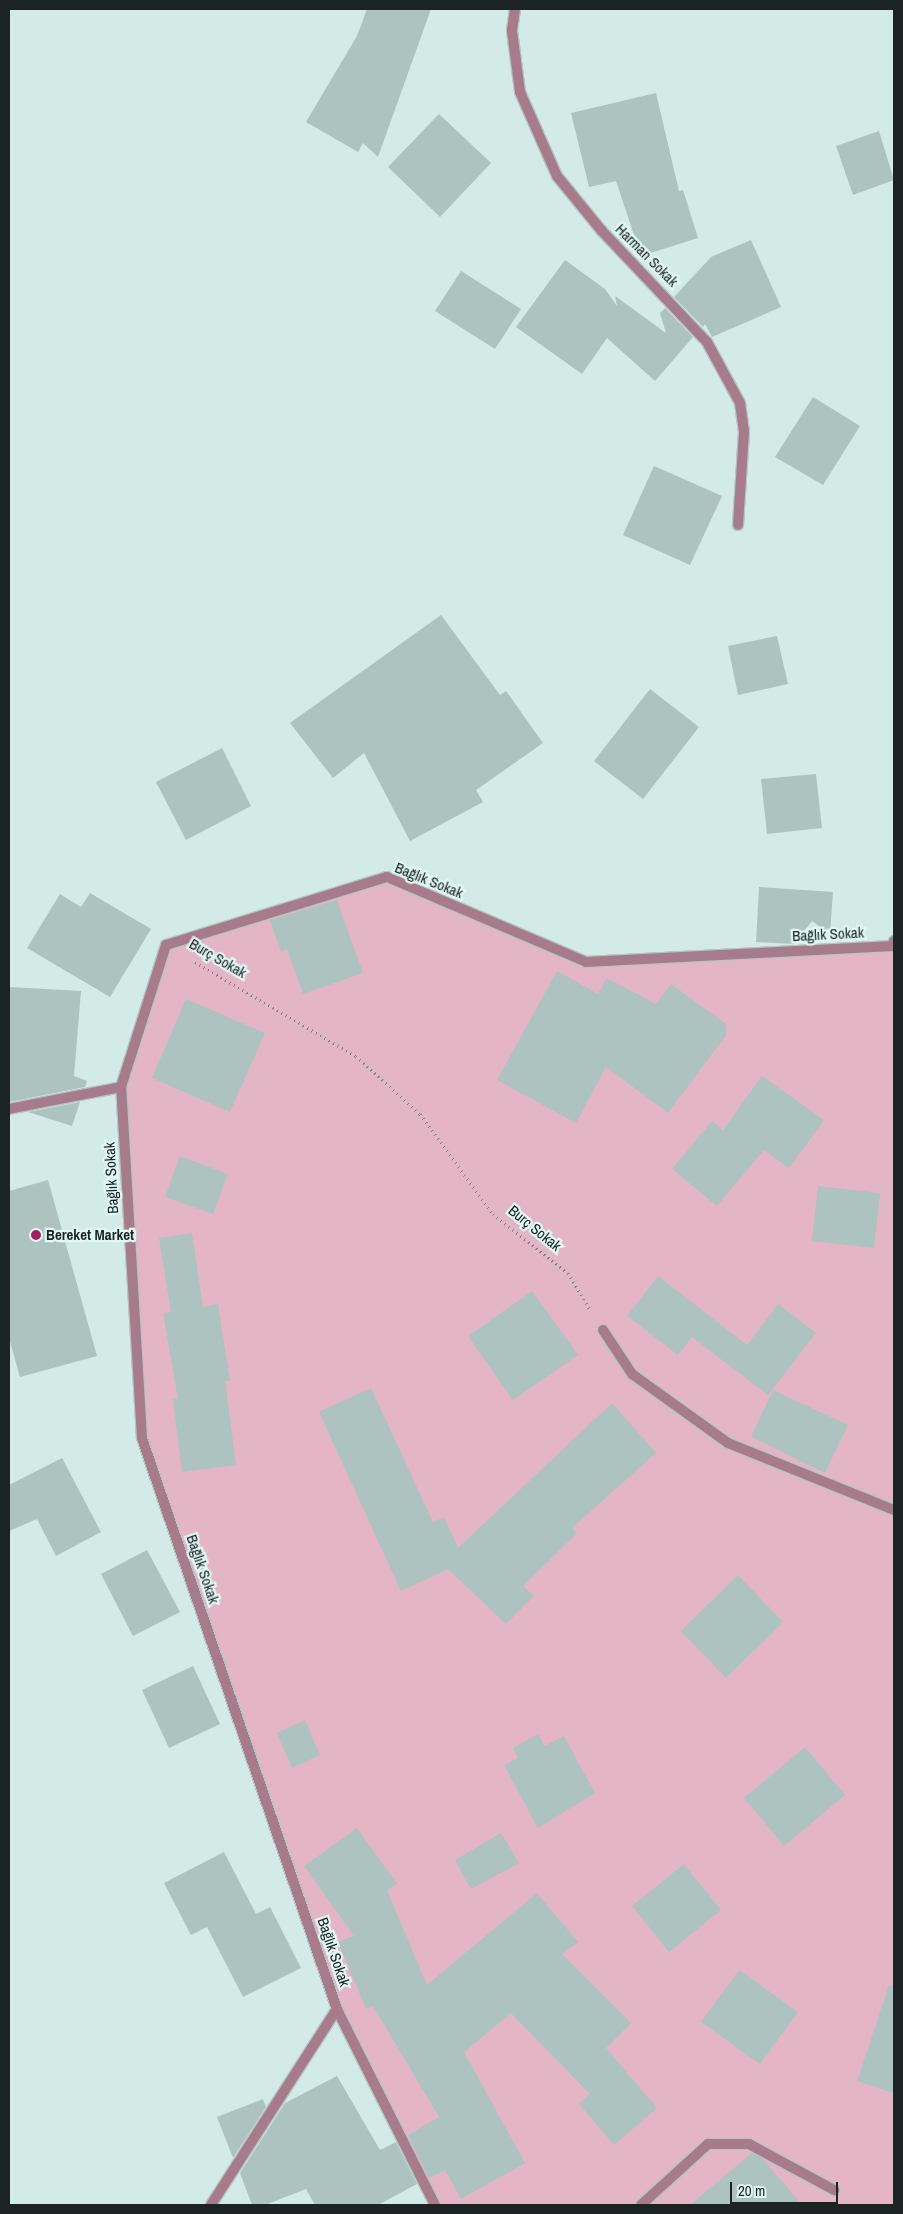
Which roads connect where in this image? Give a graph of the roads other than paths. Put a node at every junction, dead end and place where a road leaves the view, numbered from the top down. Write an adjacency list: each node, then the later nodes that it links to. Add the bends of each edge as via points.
1 (515, 9): 2 (street, Harman Sokak, via 512,31 520,92 557,176 601,230 706,342 740,403 744,432)
2 (738, 525)
3 (893, 943): 4 (street, Bağlık Sokak, via 586,962 387,877 166,945)
4 (121, 1087): 5 (street); 8 (street, Bağlık Sokak, via 142,1438)
5 (9, 1110)
6 (603, 1330): 7 (street, via 632,1374 728,1443)
7 (894, 1510)
8 (337, 2009): 10 (street); 11 (street, Bağlık Sokak)
9 (834, 2190): 12 (street, via 749,2144 708,2144)
10 (211, 2205)
11 (435, 2205)
12 (641, 2205)

